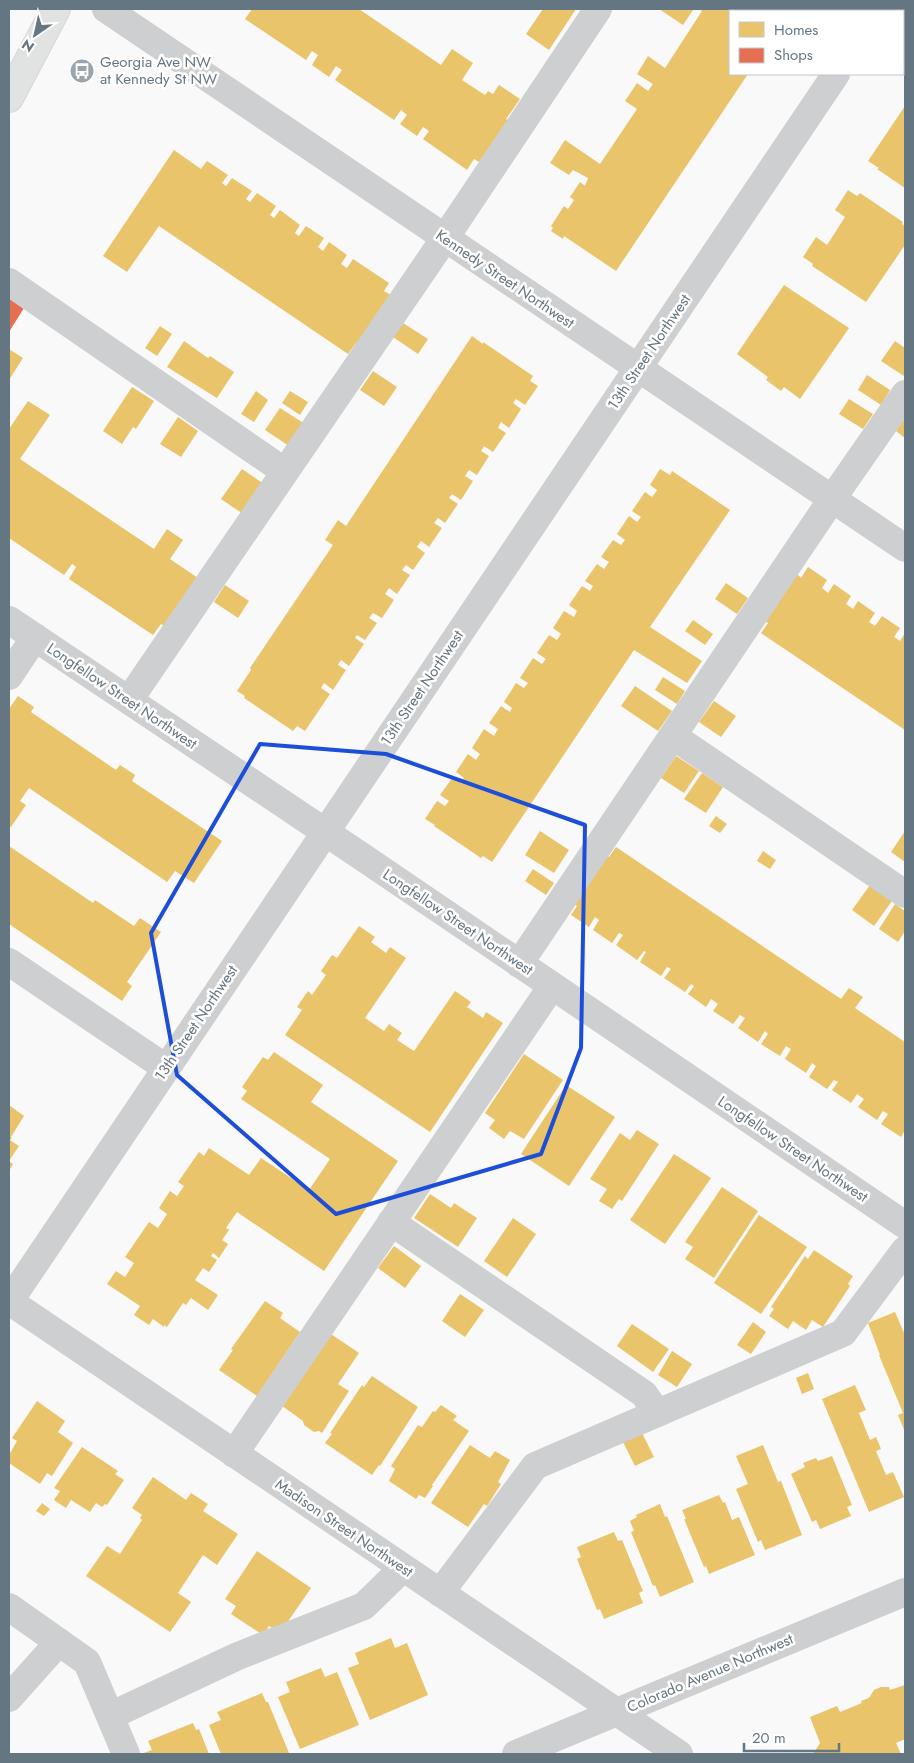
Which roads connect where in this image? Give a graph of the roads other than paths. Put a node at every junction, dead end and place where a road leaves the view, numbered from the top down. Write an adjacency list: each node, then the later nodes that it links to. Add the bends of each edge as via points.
1 (56, 9): 5 (highway)
2 (106, 9): 6 (street, Kennedy Street Northwest)
3 (598, 9): 6 (street)
4 (835, 75): 8 (street, 13th Street Northwest)
5 (9, 98)
6 (445, 238): 8 (street, Kennedy Street Northwest); 10 (street)
7 (9, 282): 10 (street)
8 (638, 368): 11 (street, Kennedy Street Northwest); 18 (street, 13th Street Northwest)
9 (905, 394): 11 (street)
10 (284, 471): 16 (street)
11 (832, 499): 12 (street, Kennedy Street Northwest); 17 (street)
12 (905, 548)
13 (9, 620): 14 (street, Longfellow Street Northwest)
14 (35, 638): 15 (street); 16 (street, Longfellow Street Northwest)
15 (9, 676)
16 (129, 700): 18 (street, Longfellow Street Northwest)
17 (673, 736): 19 (street); 21 (street)
18 (325, 832): 21 (street, Longfellow Street Northwest); 23 (street, 13th Street Northwest)
19 (905, 894)
20 (9, 962): 23 (street)
21 (519, 964): 22 (street, Longfellow Street Northwest)
22 (552, 986): 24 (street); 25 (street, Longfellow Street Northwest)
23 (166, 1068): 27 (street, 13th Street Northwest)
24 (391, 1222): 28 (street, via 644,1394); 29 (street)
25 (905, 1225)
26 (905, 1250): 28 (street, via 843,1333)
27 (9, 1301): 29 (street, Madison Street Northwest)
28 (657, 1413): 32 (street, via 535,1466)
29 (234, 1454): 30 (street, Madison Street Northwest)
30 (403, 1568): 32 (street, Madison Street Northwest); 37 (street, via 364,1606 238,1656)
31 (905, 1592): 36 (street, Colorado Avenue Northwest)
32 (440, 1593): 36 (street, Madison Street Northwest)
33 (9, 1607): 34 (street)
34 (59, 1642): 35 (street); 37 (street, via 87,1662)
35 (9, 1698)
36 (616, 1712): 39 (street, Colorado Avenue Northwest); 40 (street, Madison Street Northwest)
37 (110, 1716): 38 (street)
38 (126, 1754)
39 (516, 1754)
40 (679, 1754)

